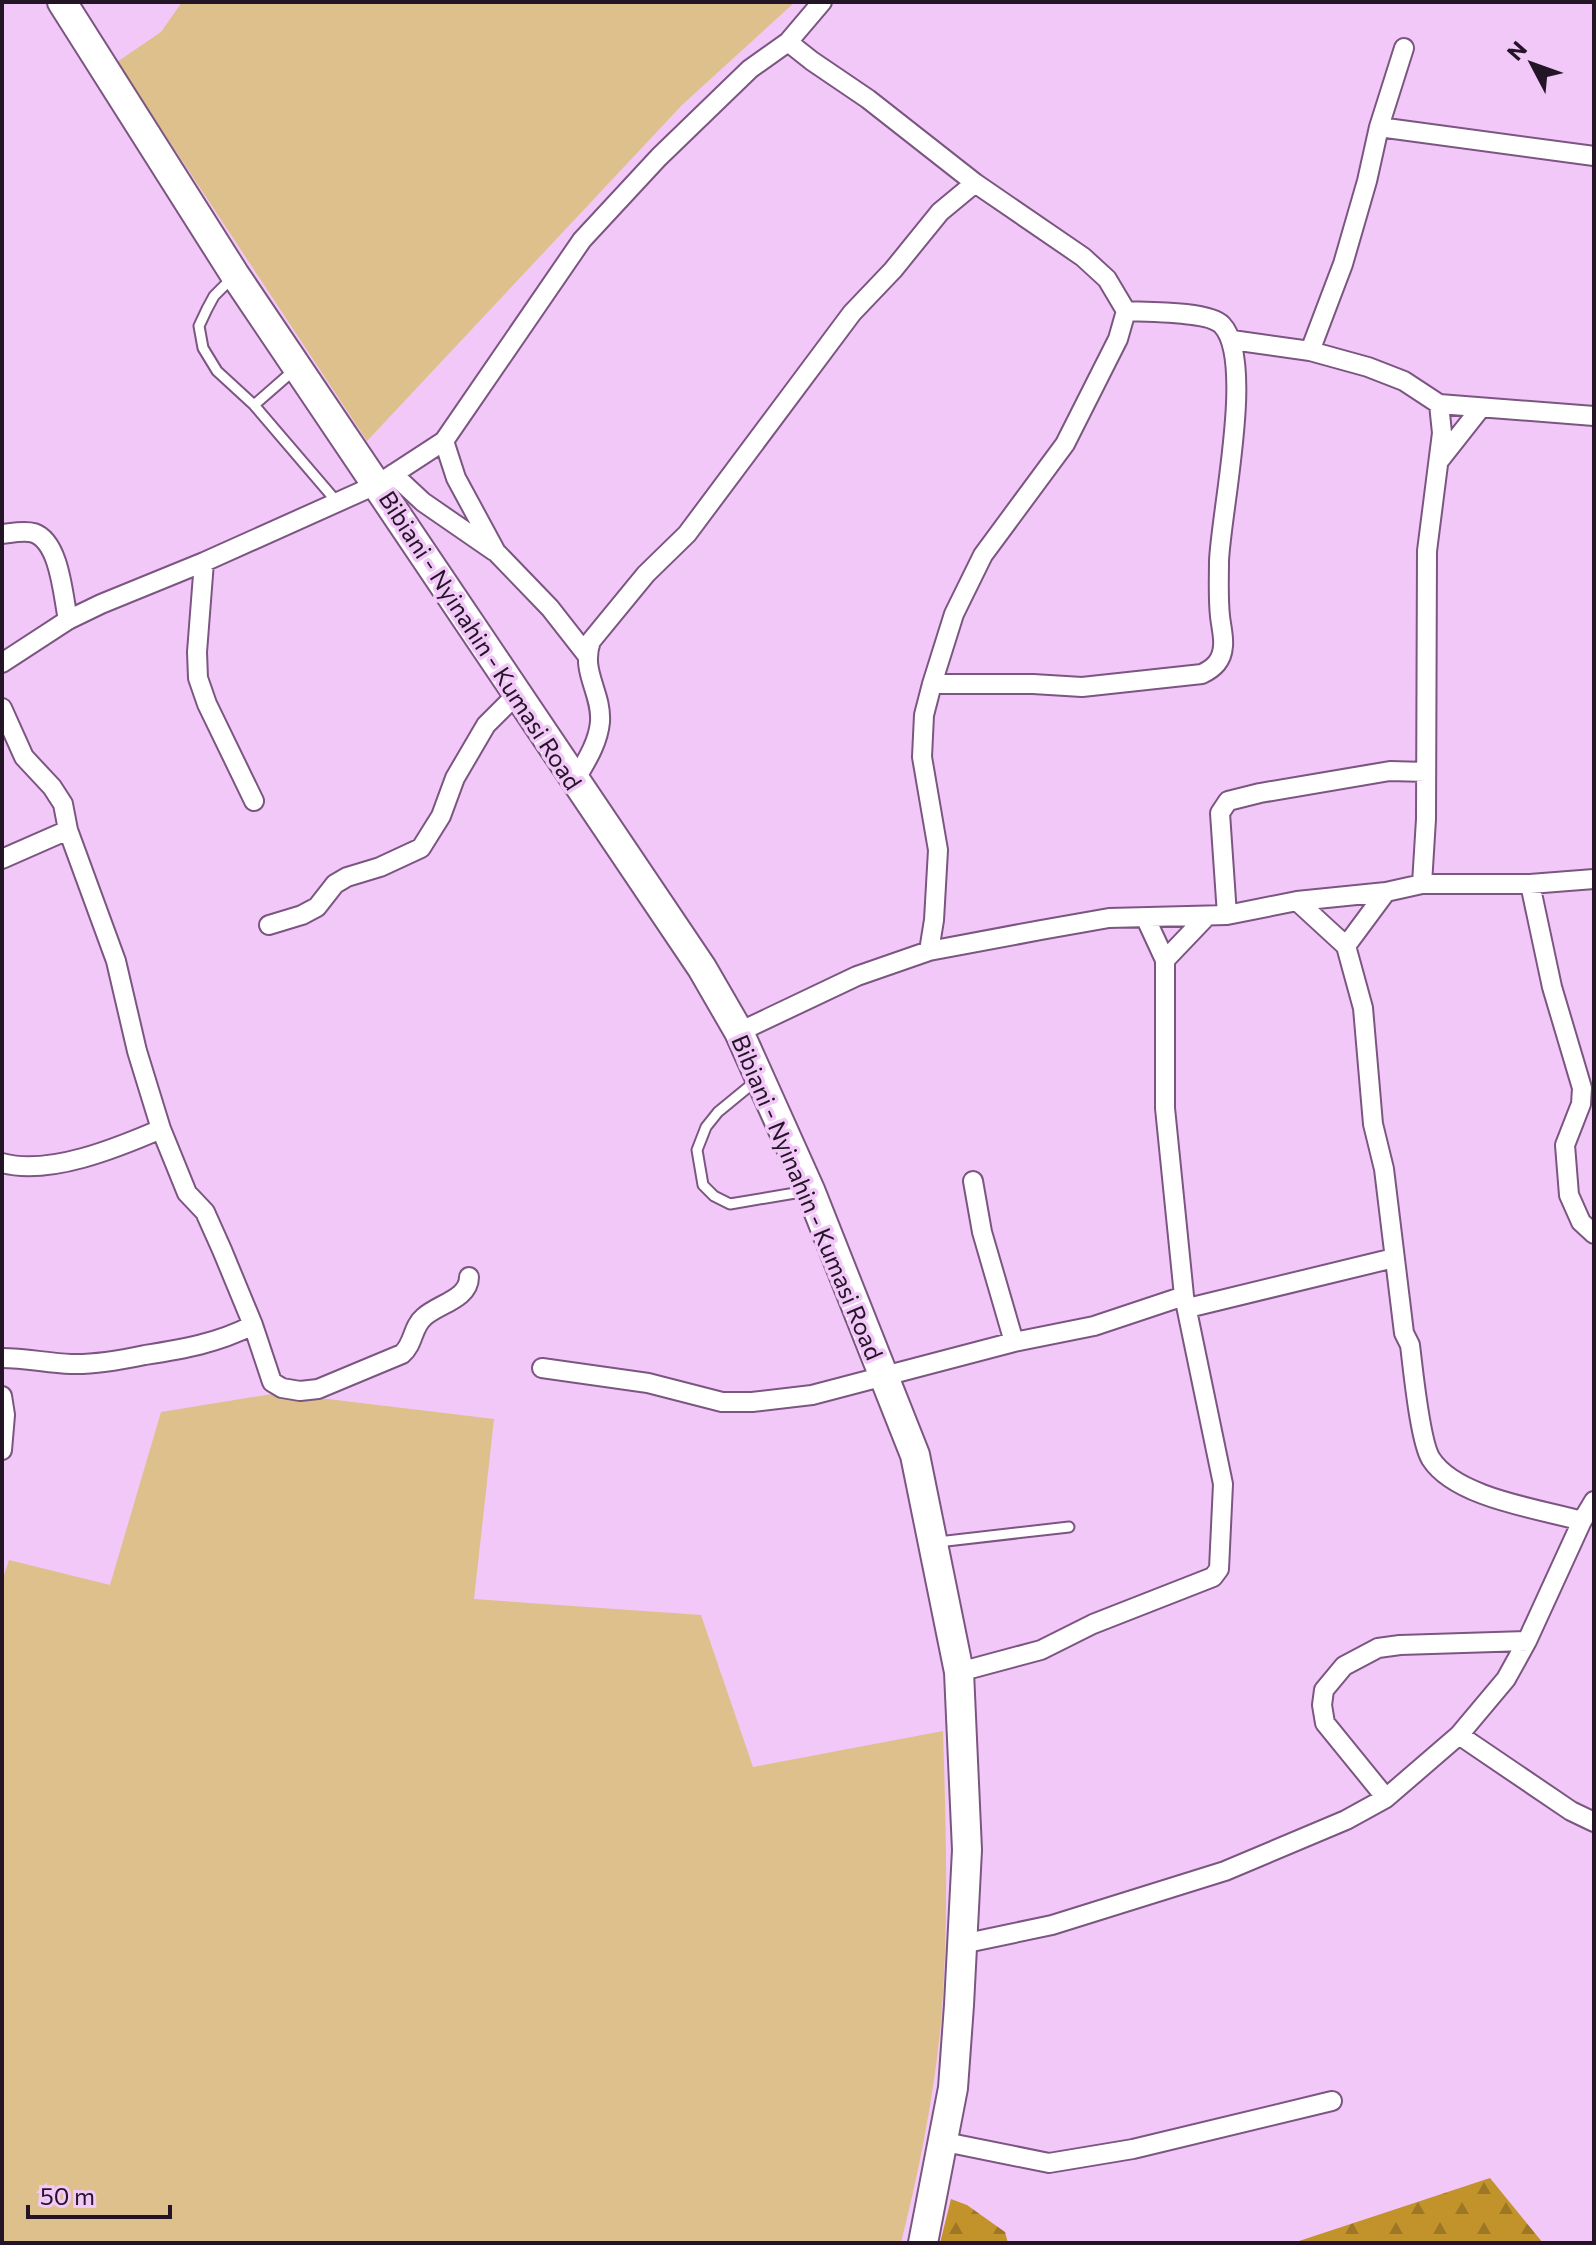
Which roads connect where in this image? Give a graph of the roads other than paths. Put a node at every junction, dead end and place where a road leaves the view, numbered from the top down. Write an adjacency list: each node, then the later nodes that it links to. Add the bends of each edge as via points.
1 (62, 2): 8 (main road, Bibiani - Nyinahin - Kumasi Road)
2 (822, 2): 3 (street)
3 (788, 42): 7 (street); 17 (street, via 750,69 582,240)
4 (1404, 48): 5 (street)
5 (1379, 127): 6 (street); 11 (street, via 1343,264)
6 (1594, 156)
7 (975, 183): 9 (street, via 1083,257 1107,279); 25 (street, via 940,212 852,313 687,534 646,574)
8 (235, 275): 12 (main road, Bibiani - Nyinahin - Kumasi Road); 14 (lane, via 214,296 199,326 203,348 217,371)
9 (1126, 311): 10 (street, via 1208,318 1222,325); 27 (street, via 1118,339 1065,444 983,555 954,614)
10 (1232, 340): 11 (street); 27 (street, via 1234,434 1219,557 1223,647 1217,663 1202,674 1082,687)
11 (1310, 351): 13 (street, via 1404,381)
12 (298, 367): 14 (lane); 19 (main road, Bibiani - Nyinahin - Kumasi Road)
13 (1439, 404): 15 (street); 18 (street)
14 (254, 405): 20 (lane)
15 (1480, 409): 16 (street); 18 (street)
16 (1594, 416)
17 (444, 441): 19 (street); 22 (street, via 456,478)
18 (1439, 461): 30 (street, via 1427,551)
19 (385, 479): 20 (street); 22 (street); 28 (main road, Bibiani - Nyinahin - Kumasi Road)
20 (337, 502): 23 (street)
21 (2, 534): 24 (street, via 34,533 47,541)
22 (496, 552): 25 (street)
23 (204, 562): 24 (street); 32 (street, via 198,678)
24 (68, 620): 26 (street)
25 (586, 654): 31 (street, via 600,721 595,745)
26 (2, 662)
27 (932, 684): 45 (street, via 922,757 938,850)
28 (516, 695): 31 (main road, Bibiani - Nyinahin - Kumasi Road); 43 (street, via 486,725 421,848 347,877 317,907)
29 (2, 708): 33 (street, via 24,757 63,804)
30 (1426, 772): 36 (street); 40 (street, via 1390,771 1228,801 1220,813)
31 (574, 782): 47 (main road, Bibiani - Nyinahin - Kumasi Road, via 702,968)
32 (254, 801)
33 (68, 830): 34 (street); 49 (street, via 116,961)
34 (2, 859)
35 (1594, 879): 37 (street)
36 (1422, 884): 37 (street); 38 (street)
37 (1530, 884): 53 (street, via 1552,987 1582,1088 1565,1145 1569,1195 1581,1222)
38 (1386, 892): 39 (street); 44 (street)
39 (1297, 901): 40 (street); 44 (street)
40 (1227, 915): 41 (street)
41 (1207, 916): 42 (street); 46 (street)
42 (1146, 919): 45 (street, via 1109,918); 46 (street)
43 (269, 925)
44 (1346, 946): 54 (street, via 1363,1008 1373,1124)
45 (929, 951): 47 (street, via 857,976)
46 (1165, 960): 56 (street, via 1165,1108)
47 (739, 1032): 48 (main road, Bibiani - Nyinahin - Kumasi Road)
48 (760, 1077): 52 (main road, Bibiani - Nyinahin - Kumasi Road); 52 (lane, via 706,1127 697,1150 703,1185 730,1204)
49 (161, 1129): 50 (street, via 77,1159); 57 (street, via 187,1193 205,1212)
50 (2, 1163)
51 (973, 1181): 58 (street)
52 (810, 1190): 61 (main road, Bibiani - Nyinahin - Kumasi Road)
53 (1594, 1234)
54 (1394, 1258): 56 (street); 65 (street, via 1431,1460 1463,1486)
55 (469, 1277): 57 (street, via 464,1291 424,1317 402,1354 318,1389 300,1391 272,1382)
56 (1186, 1302): 58 (street); 69 (street, via 1223,1484 1219,1569 1213,1577 1041,1650)
57 (253, 1325): 59 (street, via 192,1348 115,1361 70,1364)
58 (1014, 1342): 61 (street)
59 (2, 1358)
60 (542, 1368): 61 (street, via 648,1383 722,1402 812,1395)
61 (885, 1377): 67 (main road, Bibiani - Nyinahin - Kumasi Road, via 915,1455)
62 (2, 1396): 63 (street)
63 (2, 1450)
64 (1594, 1501): 65 (street)
65 (1582, 1521): 68 (street)
66 (1069, 1527): 67 (lane)
67 (934, 1542): 69 (main road, Bibiani - Nyinahin - Kumasi Road)
68 (1527, 1641): 70 (street, via 1506,1679); 71 (street, via 1378,1648 1344,1666 1324,1690 1325,1723)
69 (959, 1672): 73 (main road, Bibiani - Nyinahin - Kumasi Road, via 967,1850)
70 (1459, 1735): 71 (street); 72 (street)
71 (1386, 1798): 73 (street, via 1225,1871 1052,1925)
72 (1594, 1822)
73 (962, 1944): 75 (main road, Bibiani - Nyinahin - Kumasi Road)
74 (1332, 2101): 75 (street, via 1133,2149 1049,2163)
75 (945, 2142): 76 (main road, Bibiani - Nyinahin - Kumasi Road)
76 (923, 2243)

